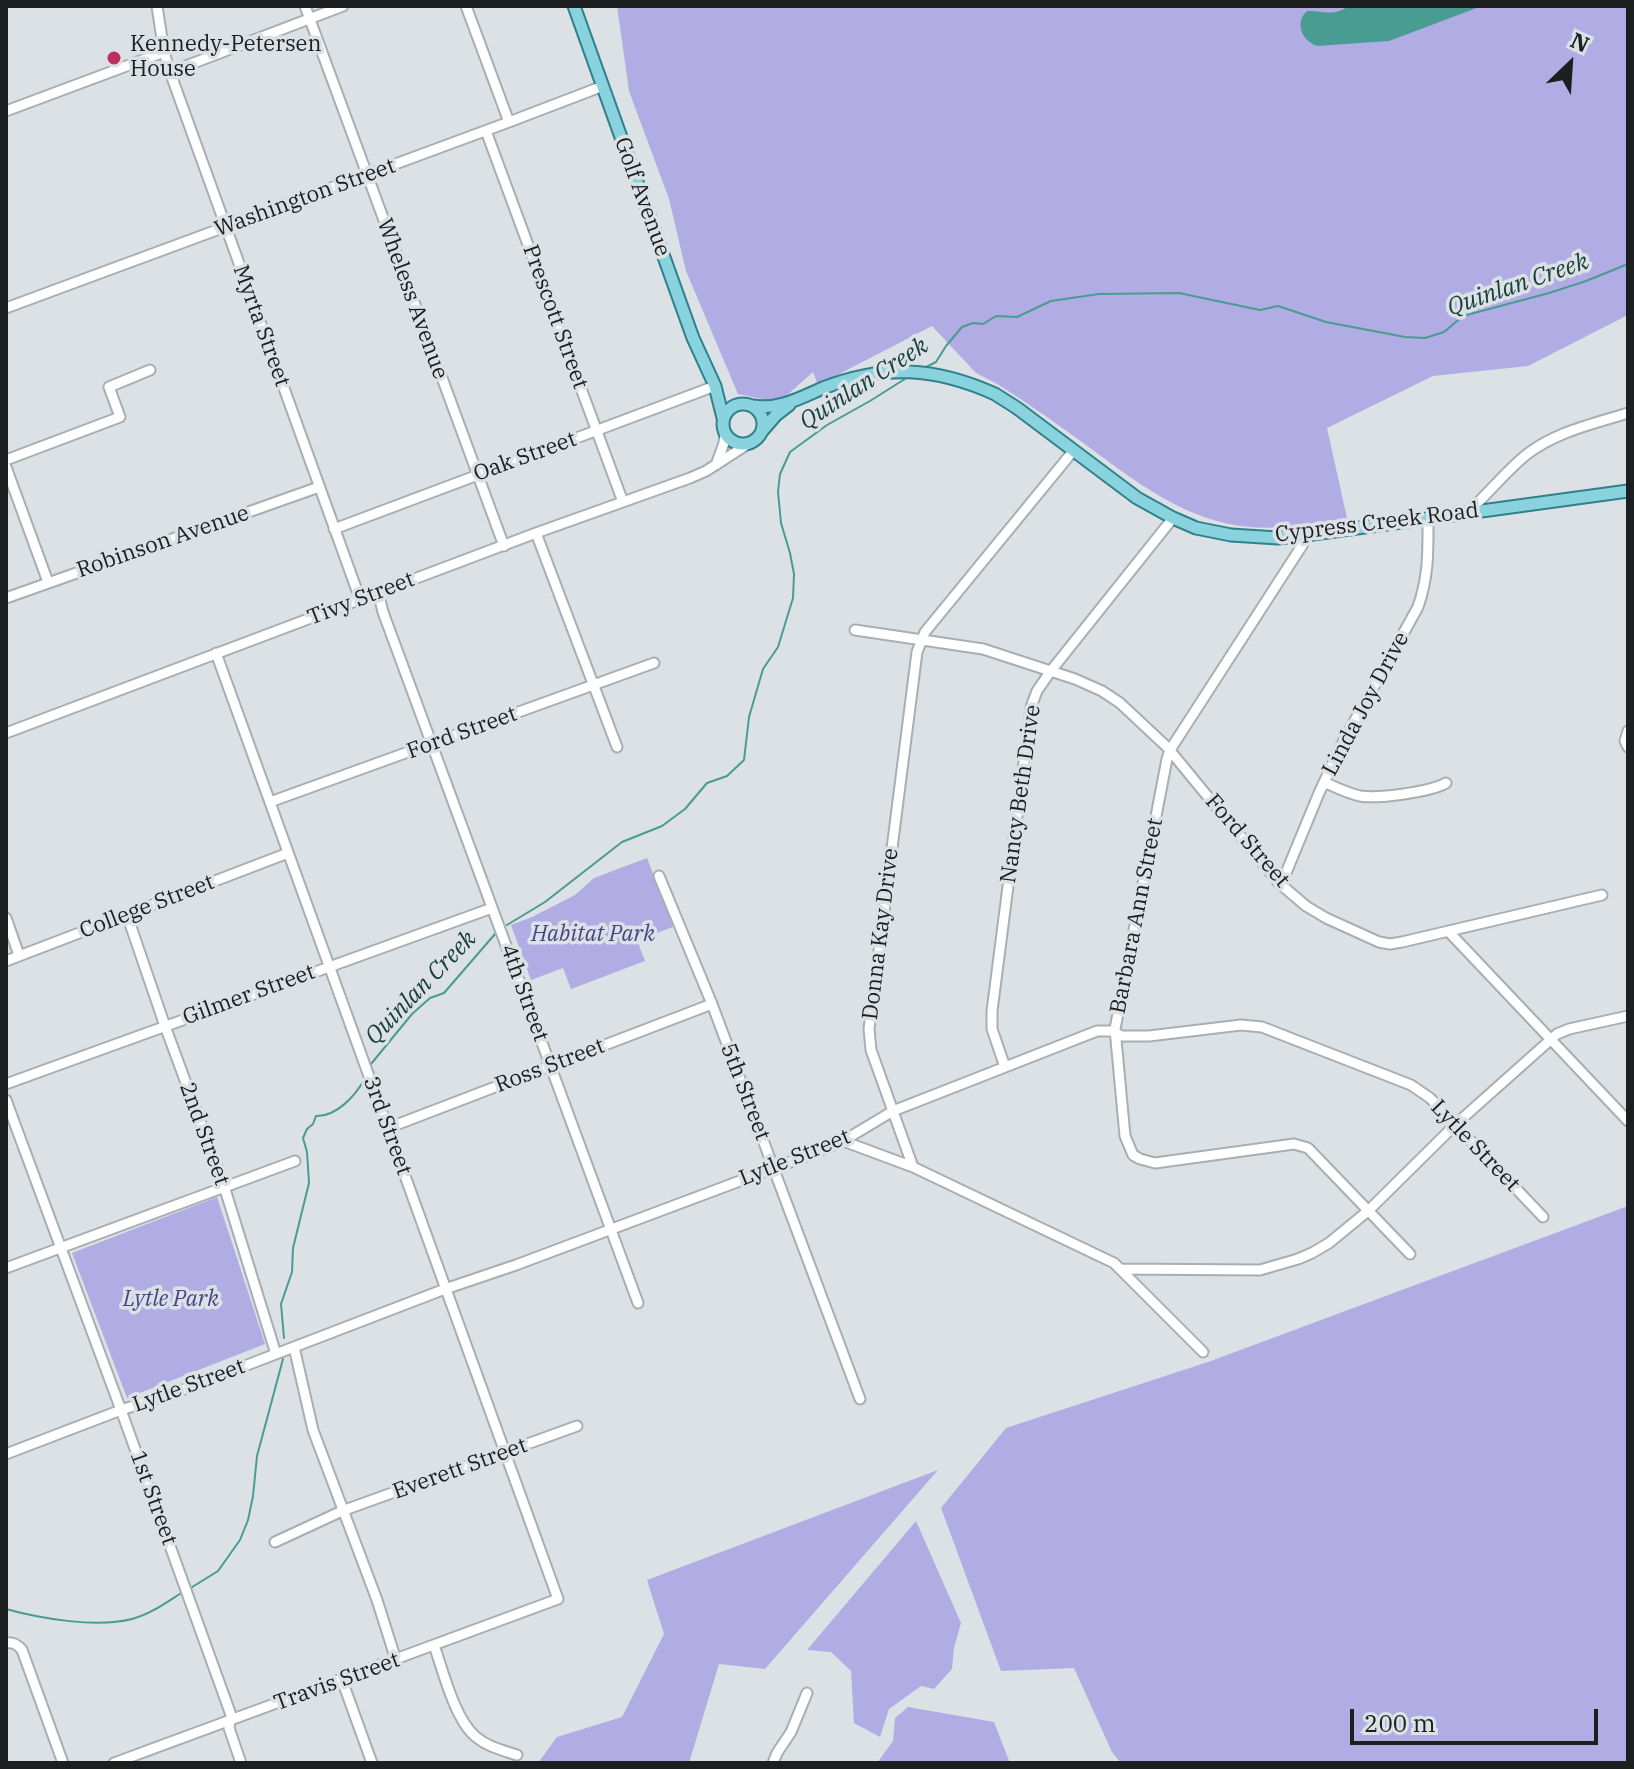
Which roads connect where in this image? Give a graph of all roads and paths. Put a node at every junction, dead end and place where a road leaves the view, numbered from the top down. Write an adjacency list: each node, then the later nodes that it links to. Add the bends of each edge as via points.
1 (157, 6): 7 (street, Myrta Street)
2 (305, 6): 6 (street, Wheless Avenue)
3 (343, 6): 6 (street)
4 (466, 6): 11 (street)
5 (574, 6): 9 (main road, Golf Avenue)
6 (310, 18): 8 (street); 13 (street, Wheless Avenue)
7 (164, 52): 8 (street, Myrta Street); 10 (street)
8 (170, 72): 14 (street, Myrta Street)
9 (603, 86): 11 (street, Washington Street); 17 (main road, Golf Avenue)
10 (6, 111)
11 (509, 122): 12 (street, Washington Street)
12 (486, 131): 13 (street, Washington Street); 24 (street, Prescott Street)
13 (367, 175): 14 (street, Washington Street); 31 (street, Wheless Avenue)
14 (226, 227): 15 (street, Washington Street); 32 (street, Myrta Street)
15 (6, 308)
16 (150, 370): 28 (street, via 109,387 120,417)
17 (715, 386): 19 (main road, Golf Avenue); 22 (main road, Golf Avenue); 24 (street, Oak Street)
18 (793, 402): 20 (main road, Cypress Creek Road); 23 (main road, Cypress Creek Road); 27 (main road, Cypress Creek Road, via 858,376 929,372 995,394)
19 (740, 404): 20 (main road); 22 (main road)
20 (753, 406): 23 (main road)
21 (1628, 413): 35 (street, via 1543,444)
22 (723, 418): 25 (main road)
23 (763, 430): 26 (main road)
24 (597, 431): 31 (street, Oak Street); 34 (street, Prescott Street)
25 (725, 435): 26 (main road); 29 (street)
26 (748, 444): 29 (street, Tivy Street)
27 (1074, 450): 36 (main road, Cypress Creek Road); 47 (street, Donna Kay Drive)
28 (6, 460)
29 (716, 465): 34 (street, Tivy Street)
30 (6, 467): 42 (street)
31 (477, 475): 38 (street, Oak Street); 41 (street, Wheless Avenue)
32 (319, 487): 38 (street, Myrta Street); 42 (street, Robinson Avenue)
33 (1628, 491): 35 (main road, Cypress Creek Road)
34 (623, 502): 39 (street, Tivy Street)
35 (1468, 512): 37 (main road, Cypress Creek Road)
36 (1173, 518): 40 (main road, Cypress Creek Road, via 1223,534); 50 (street, Nancy Beth Drive)
37 (1428, 518): 40 (main road, Cypress Creek Road); 58 (street, Linda Joy Drive, via 1428,566 1418,607)
38 (334, 529): 45 (street, Myrta Street)
39 (536, 533): 41 (street, Tivy Street); 51 (street)
40 (1306, 535): 57 (street, Barbara Ann Street)
41 (504, 546): 43 (street, Tivy Street)
42 (48, 582): 44 (street, Robinson Avenue)
43 (378, 592): 45 (street, Tivy Street); 54 (street, 4th Street)
44 (6, 598)
45 (360, 599): 48 (street, Tivy Street)
46 (855, 630): 47 (street, Ford Street)
47 (921, 640): 50 (street, Ford Street, via 983,649); 81 (street, Donna Kay Drive, via 869,1029)
48 (216, 653): 53 (street, Tivy Street); 60 (street, 3rd Street)
49 (654, 663): 51 (street, Ford Street)
50 (1050, 672): 57 (street, Ford Street, via 1111,697); 78 (street, Nancy Beth Drive, via 1031,707 992,1011 992,1029)
51 (594, 685): 54 (street, Ford Street); 55 (street)
52 (1628, 731): 56 (street)
53 (6, 733)
54 (432, 744): 60 (street, Ford Street); 65 (street, 4th Street)
55 (617, 747)
56 (1628, 747)
57 (1170, 750): 63 (street, Ford Street); 75 (street, Barbara Ann Street)
58 (1324, 782): 59 (street, via 1370,797); 63 (street, Linda Joy Drive)
59 (1446, 783)
60 (270, 802): 61 (street, 3rd Street)
61 (288, 853): 66 (street, College Street); 71 (street, 3rd Street)
62 (659, 876): 72 (street, 5th Street)
63 (1281, 885): 68 (street, Ford Street, via 1326,918 1379,942)
64 (1602, 895): 68 (street, Ford Street)
65 (492, 908): 71 (street, Gilmer Street); 77 (street, 4th Street)
66 (127, 915): 69 (street, College Street); 74 (street, 2nd Street)
67 (6, 918): 69 (street)
68 (1449, 932): 76 (street)
69 (19, 955): 70 (street, College Street)
70 (6, 961)
71 (329, 966): 74 (street, Gilmer Street); 84 (street, 3rd Street)
72 (712, 1004): 77 (street, Ross Street); 88 (street, 5th Street)
73 (1628, 1016): 76 (street, via 1569,1029)
74 (165, 1026): 79 (street, Gilmer Street); 89 (street, 2nd Street)
75 (1115, 1033): 78 (street, Lytle Street, via 1097,1031); 83 (street, Lytle Street, via 1149,1036 1262,1027 1411,1085); 90 (street, Barbara Ann Street, via 1125,1136 1133,1155 1155,1163 1294,1144 1308,1148)
76 (1550, 1039): 82 (street); 83 (street)
77 (551, 1066): 84 (street, Ross Street); 92 (street, 4th Street)
78 (1005, 1067): 81 (street, Lytle Street)
79 (6, 1084)
80 (6, 1100): 93 (street, 1st Street)
81 (893, 1111): 85 (street, Lytle Street); 87 (street, Donna Kay Drive)
82 (1628, 1121)
83 (1456, 1124): 90 (street); 91 (street, Lytle Street)
84 (388, 1128): 97 (street, 3rd Street)
85 (843, 1141): 87 (street); 88 (street, Lytle Street)
86 (295, 1161): 89 (street)
87 (913, 1167): 96 (street)
88 (774, 1168): 92 (street, Lytle Street); 102 (street, 5th Street)
89 (224, 1186): 93 (street); 101 (street, 2nd Street)
90 (1368, 1211): 94 (street, Barbara Ann Street); 96 (street, via 1312,1253 1260,1270)
91 (1543, 1217)
92 (611, 1229): 97 (street, Lytle Street); 98 (street, 4th Street)
93 (60, 1247): 95 (street); 103 (street, 1st Street)
94 (1410, 1254)
95 (6, 1268)
96 (1120, 1269): 100 (street)
97 (445, 1289): 99 (street, Lytle Street); 106 (street, 3rd Street)
98 (638, 1303)
99 (294, 1347): 101 (street, Lytle Street); 107 (street, via 313,1430)
100 (1203, 1352)
101 (276, 1354): 103 (street, Lytle Street)
102 (860, 1399)
103 (121, 1410): 105 (street, Lytle Street); 115 (street, 1st Street)
104 (577, 1426): 106 (street, Everett Street)
105 (6, 1454)
106 (506, 1454): 107 (street, Everett Street); 109 (street, 3rd Street)
107 (342, 1511): 108 (street, Everett Street); 112 (street)
108 (275, 1542)
109 (558, 1599): 111 (street, Travis Street)
110 (6, 1643): 117 (street, via 22,1650)
111 (434, 1645): 112 (street, Travis Street); 116 (street, via 465,1725 481,1741)
112 (396, 1660): 113 (street, Travis Street)
113 (342, 1680): 115 (street, Travis Street); 120 (street)
114 (807, 1693): 121 (street)
115 (230, 1722): 118 (street, Travis Street); 119 (street, 1st Street)
116 (517, 1755)
117 (63, 1763)
118 (114, 1763)
119 (241, 1763)
120 (372, 1763)
121 (773, 1763)

